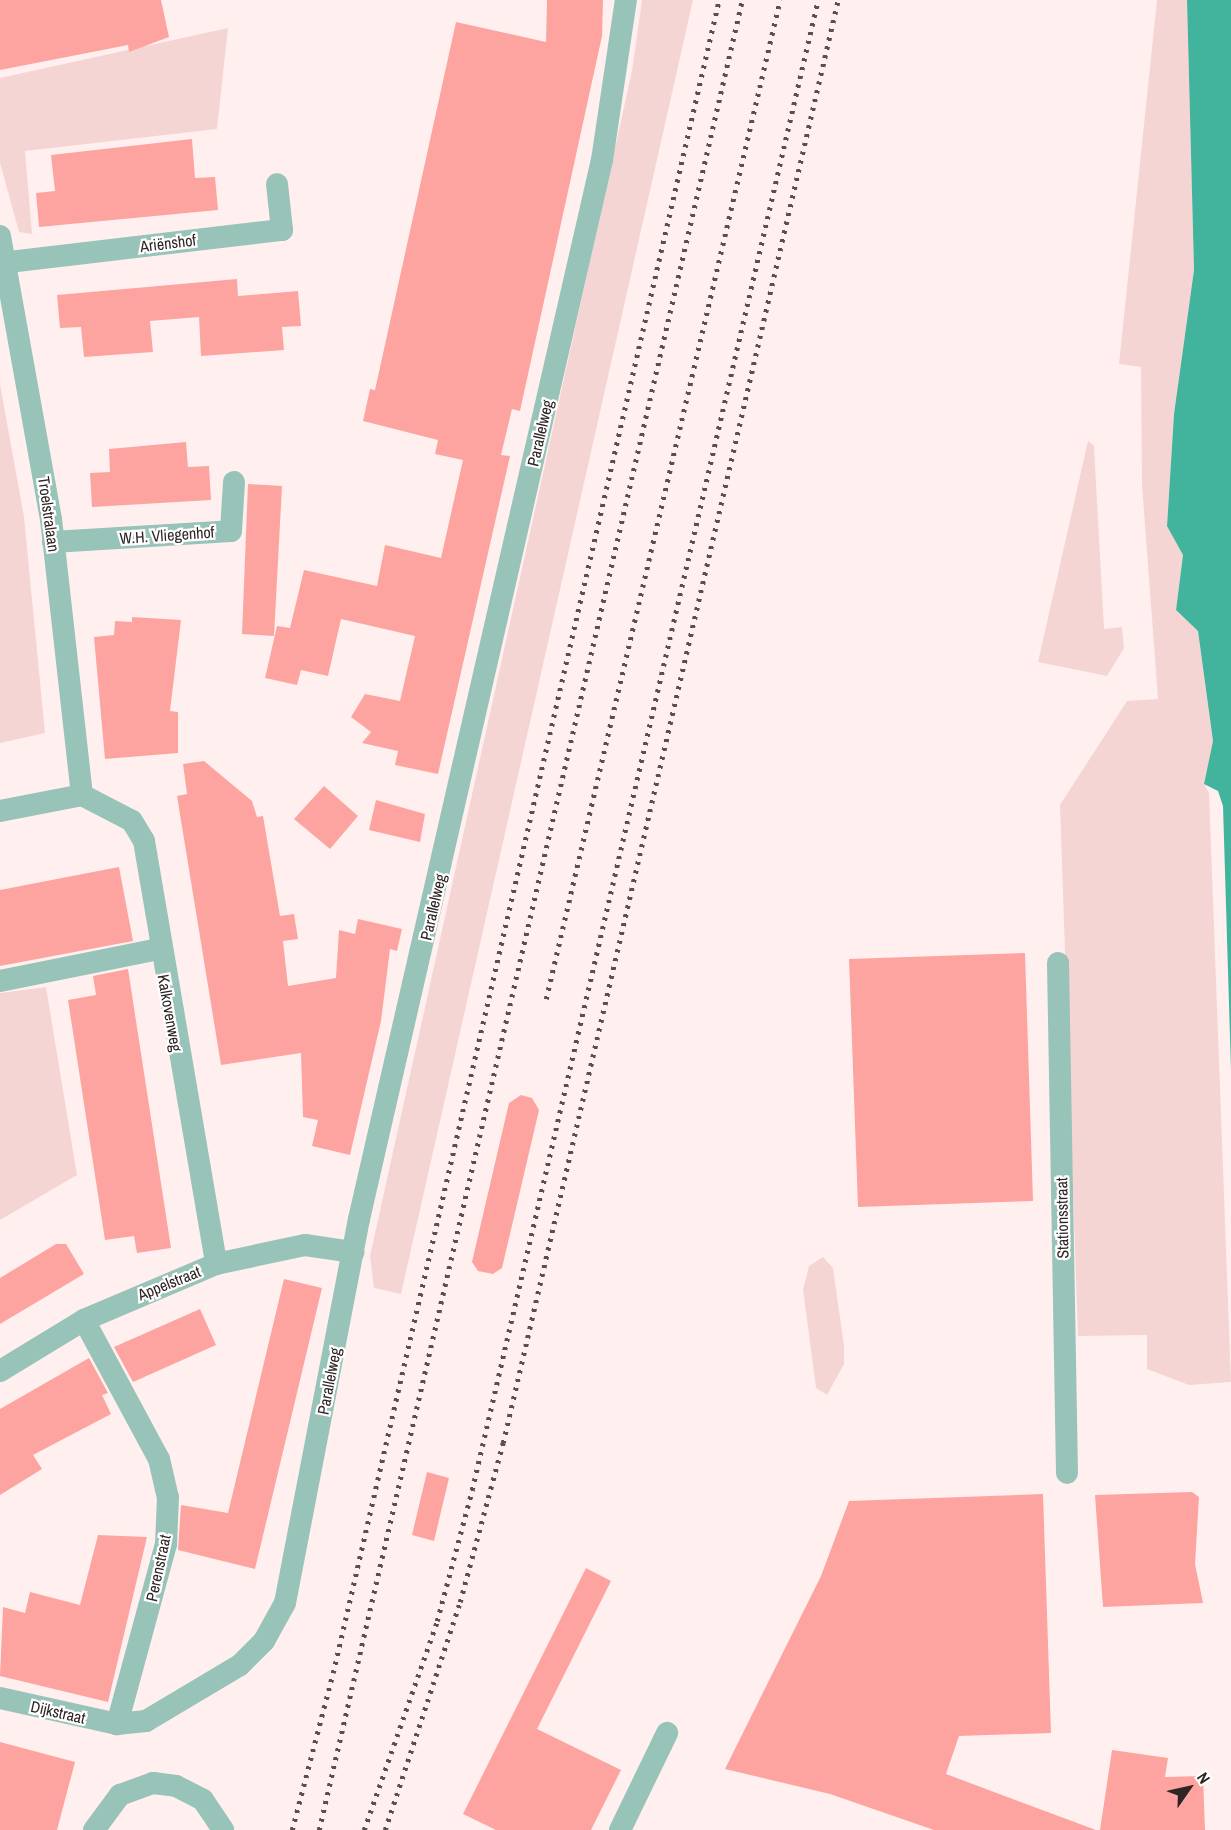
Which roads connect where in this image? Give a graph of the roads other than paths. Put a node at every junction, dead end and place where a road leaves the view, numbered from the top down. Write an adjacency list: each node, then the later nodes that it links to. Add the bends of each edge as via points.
1 (626, 0): 12 (street, Parallelweg, via 602,160)
2 (277, 184): 4 (street, Ariënshof, via 282,230)
3 (0, 236): 4 (street, Troelstralaan)
4 (4, 263): 6 (street, Troelstralaan)
5 (234, 482): 6 (street, W.H. Vliegenhof, via 231,531)
6 (53, 542): 7 (street, Troelstralaan)
7 (82, 795): 8 (street); 9 (street, Kalkovenweg, via 132,821 144,841)
8 (0, 811)
9 (159, 949): 11 (street); 13 (street, Kalkovenweg)
10 (1058, 963): 16 (street, Stationsstraat)
11 (0, 981)
12 (353, 1252): 13 (street, Appelstraat, via 305,1245); 18 (street, Parallelweg, via 285,1603 264,1641 217,1682 146,1720)
13 (216, 1264): 14 (street, Appelstraat)
14 (84, 1320): 15 (street, Appelstraat); 18 (street, Perenstraat, via 159,1459 168,1497 166,1544)
15 (0, 1371)
16 (1068, 1473)
17 (0, 1698): 18 (street, Dijkstraat)
18 (117, 1724)
19 (668, 1733): 22 (street)
20 (94, 1830): 21 (street, via 120,1795 153,1783 195,1795)
21 (223, 1830)
22 (620, 1830)

